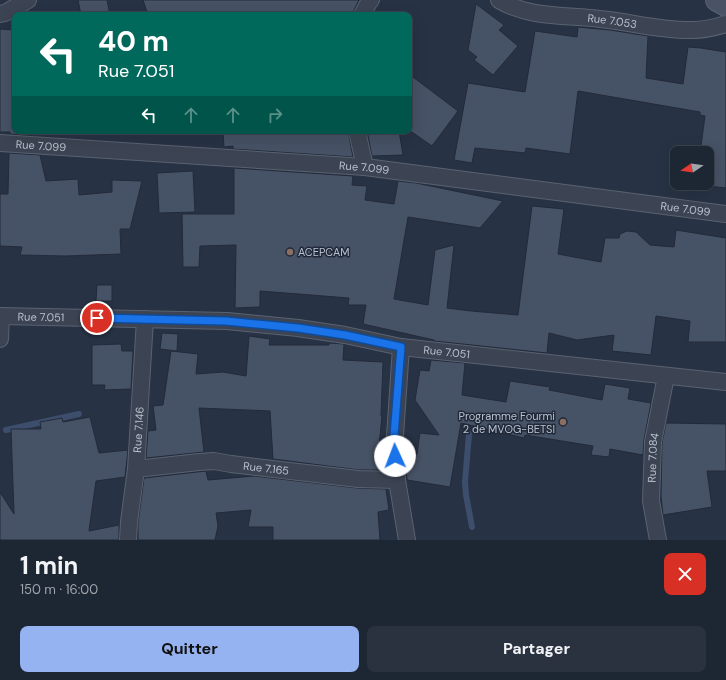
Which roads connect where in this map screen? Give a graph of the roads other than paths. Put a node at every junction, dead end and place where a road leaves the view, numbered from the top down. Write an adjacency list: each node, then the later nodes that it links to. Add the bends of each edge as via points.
1 (28, 0): 7 (street)
2 (371, 0): 6 (street)
3 (499, 0): 8 (street, Rue 7.053, via 509,6 541,14 599,18 676,30 695,30)
4 (717, 0): 5 (main road)
5 (726, 5)
6 (363, 12)
7 (0, 14)
8 (726, 24)
9 (358, 134): 11 (street)
10 (0, 143): 11 (street, Rue 7.099)
11 (365, 167): 12 (street, Rue 7.099)
12 (726, 214)
13 (0, 316): 14 (street, Rue 7.051); 15 (street)
14 (145, 319): 16 (street, Rue 7.051, via 226,321 298,328); 19 (street, Rue 7.146)
15 (0, 339)
16 (401, 347): 17 (street, Rue 7.051); 20 (street, via 394,436)
17 (666, 376): 18 (street, Rue 7.051); 23 (street, Rue 7.084, via 653,442 652,501)
18 (726, 382)
19 (136, 469): 20 (street, Rue 7.165, via 214,461 351,478); 21 (street, Rue 7.146)
20 (397, 480): 22 (street)
21 (128, 540)
22 (407, 540)
23 (658, 540)

